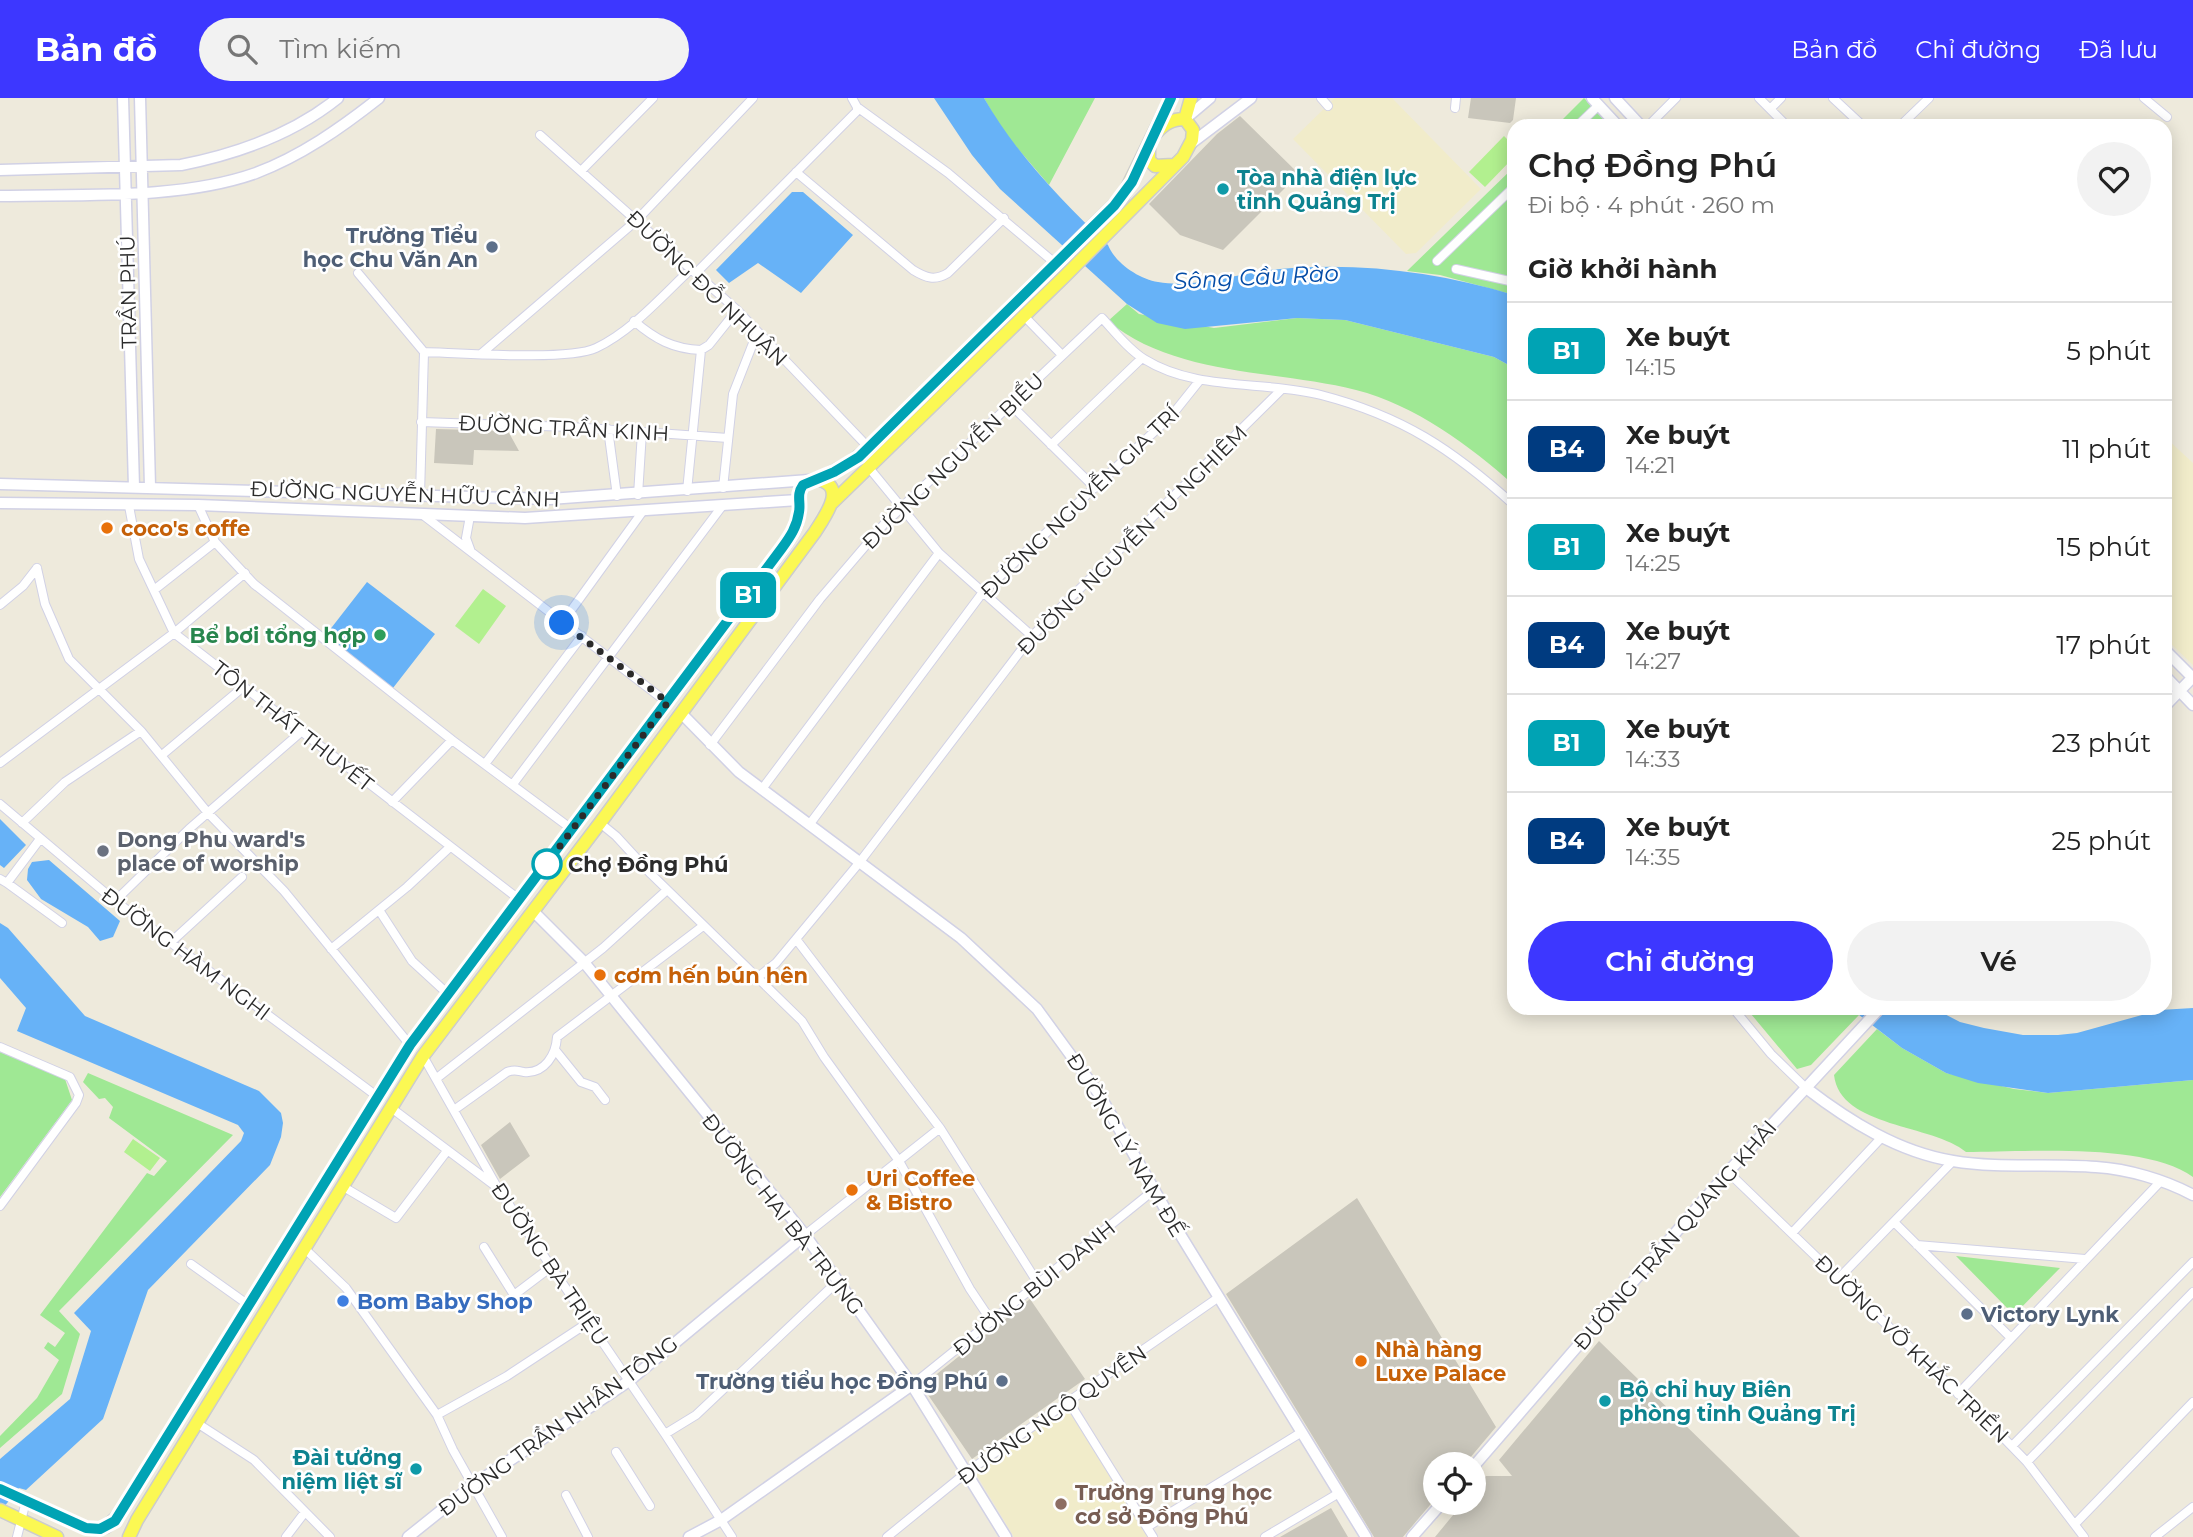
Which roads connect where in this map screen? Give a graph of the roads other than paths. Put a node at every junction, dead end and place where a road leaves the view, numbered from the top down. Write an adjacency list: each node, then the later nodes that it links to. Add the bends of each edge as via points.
1 (123, 98): 41 (street, TRẦN PHÚ)
2 (140, 98): 40 (street, TRẦN PHÚ)
3 (338, 98): 40 (street, via 321,112 245,149 181,165)
4 (379, 98): 46 (street, via 338,131 256,173 191,189)
5 (653, 98): 43 (street)
6 (753, 98): 50 (street)
7 (852, 98): 23 (street)
8 (1171, 98): 35 (main road)
9 (1191, 98): 27 (main road)
10 (1210, 98): 27 (street)
11 (1251, 98): 37 (street)
12 (1321, 98): 22 (street)
13 (1457, 98): 24 (street)
14 (1615, 98): 30 (street)
15 (1676, 98): 31 (street)
16 (1759, 98): 25 (street)
17 (1781, 98): 25 (street)
18 (1833, 98): 33 (street)
19 (1929, 98): 34 (street)
20 (2144, 98): 26 (street)
21 (1599, 100): 28 (street); 29 (street)
22 (1328, 106)
23 (857, 107): 44 (street); 49 (street)
24 (1455, 108)
25 (1770, 109): 32 (street)
26 (2167, 117)
27 (1185, 119): 35 (main road, via 1171,121); 37 (main road, via 1194,130)
28 (1583, 119)
29 (1613, 119)
30 (1634, 119)
31 (1655, 119)
32 (1780, 119)
33 (1856, 119)
34 (1907, 119)
35 (1156, 133): 38 (main road)
36 (540, 135): 43 (street, ĐƯỜNG ĐỖ NHUẬN)
37 (1189, 145): 39 (main road)
38 (1149, 146): 39 (main road, via 1149,160 1155,166); 51 (main road, via 1123,196)
39 (1173, 165): 58 (main road)
40 (141, 166): 41 (street); 46 (street, TRẦN PHÚ)
41 (125, 167): 42 (street); 45 (street, TRẦN PHÚ)
42 (0, 170)
43 (580, 171): 50 (street, ĐƯỜNG ĐỖ NHUẬN)
44 (796, 172): 49 (street, via 928,278 948,273); 54 (street)
45 (125, 192): 46 (street); 48 (street); 79 (street, TRẦN PHÚ)
46 (142, 192): 80 (street, TRẦN PHÚ)
47 (1507, 194): 52 (street)
48 (0, 196)
49 (1004, 218): 51 (street)
50 (637, 220): 54 (street, ĐƯỜNG ĐỖ NHUẬN); 63 (street)
51 (1060, 260): 75 (main road)
52 (1437, 261)
53 (1456, 269): 56 (street)
54 (693, 271): 57 (street, ĐƯỜNG ĐỖ NHUẬN); 59 (street)
55 (358, 273): 62 (street)
56 (1507, 280)
57 (737, 310): 60 (street, ĐƯỜNG ĐỖ NHUẬN); 61 (street)
58 (1024, 316): 64 (street); 76 (main road)
59 (634, 321): 61 (street, via 661,341); 63 (street, via 593,350)
60 (757, 333): 73 (street, via 733,394); 75 (street, ĐƯỜNG ĐỖ NHUẬN)
61 (701, 350): 72 (street, ĐƯỜNG TRẦN KINH)
62 (424, 352): 63 (street); 69 (street)
63 (482, 353)
64 (1062, 355): 65 (street, ĐƯỜNG NGUYỄN BIỂU, via 1102,318); 68 (street, ĐƯỜNG NGUYỄN BIỂU)
65 (1142, 358): 66 (street); 74 (street)
66 (1200, 380): 67 (street); 82 (street, ĐƯỜNG NGUYỄN GIA TRÍ, via 1172,415)
67 (1282, 388): 88 (street, via 1334,399 1413,429 1460,458); 109 (street, ĐƯỜNG NGUYỄN TƯ NGHIÊM)
68 (1010, 404): 74 (street); 95 (street, ĐƯỜNG NGUYỄN BIỂU)
69 (421, 422): 70 (street, ĐƯỜNG TRẦN KINH); 84 (street)
70 (608, 429): 71 (street, ĐƯỜNG TRẦN KINH); 86 (street)
71 (642, 432): 72 (street, ĐƯỜNG TRẦN KINH); 85 (street)
72 (693, 435): 73 (street); 83 (street)
73 (728, 438): 81 (street)
74 (1051, 445): 82 (street)
75 (869, 448): 77 (main road)
76 (870, 469): 94 (main road); 95 (street)
77 (814, 480): 81 (street, ĐƯỜNG NGUYỄN HỮU CẢNH); 89 (main road, via 800,488); 94 (main road, via 827,483 832,490)
78 (0, 484): 79 (street, ĐƯỜNG NGUYỄN HỮU CẢNH)
79 (132, 487): 80 (street, ĐƯỜNG NGUYỄN HỮU CẢNH); 93 (street, TRẦN PHÚ)
80 (150, 487): 84 (street, ĐƯỜNG NGUYỄN HỮU CẢNH)
81 (723, 488): 83 (street, ĐƯỜNG NGUYỄN HỮU CẢNH)
82 (1095, 488): 104 (street, ĐƯỜNG NGUYỄN GIA TRÍ)
83 (687, 491): 85 (street, ĐƯỜNG NGUYỄN HỮU CẢNH)
84 (420, 495): 87 (street, ĐƯỜNG NGUYỄN HỮU CẢNH); 97 (street)
85 (638, 495): 86 (street, ĐƯỜNG NGUYỄN HỮU CẢNH)
86 (617, 496): 87 (street, ĐƯỜNG NGUYỄN HỮU CẢNH)
87 (473, 497): 98 (street)
88 (1507, 499)
89 (799, 502): 92 (street, ĐƯỜNG NGUYỄN HỮU CẢNH); 94 (main road, via 813,514); 118 (main road, via 795,528 782,548)
90 (0, 503): 93 (street, ĐƯỜNG NGUYỄN HỮU CẢNH)
91 (198, 505): 93 (street, ĐƯỜNG NGUYỄN HỮU CẢNH); 97 (street, ĐƯỜNG NGUYỄN HỮU CẢNH); 99 (street)
92 (723, 505): 96 (street, ĐƯỜNG NGUYỄN HỮU CẢNH); 110 (street)
93 (129, 506): 103 (street, TÔN THẤT THUYẾT, via 139,559)
94 (831, 506): 120 (main road)
95 (901, 508): 100 (street); 124 (street, ĐƯỜNG NGUYỄN BIỂU, via 820,599)
96 (643, 511): 98 (street, ĐƯỜNG NGUYỄN HỮU CẢNH); 106 (street)
97 (423, 515): 98 (street, ĐƯỜNG NGUYỄN HỮU CẢNH); 101 (street)
98 (470, 516): 101 (street, via 466,538)
99 (215, 542): 102 (street); 103 (street)
100 (939, 553): 104 (street); 129 (street)
101 (477, 556): 106 (street)
102 (245, 573): 107 (street); 123 (street)
103 (154, 590): 107 (street, TÔN THẤT THUYẾT)
104 (984, 593): 109 (street); 135 (street, ĐƯỜNG NGUYỄN GIA TRÍ)
105 (0, 605): 115 (street, via 37,568 45,604 69,659)
106 (562, 623): 108 (street)
107 (174, 633): 114 (street, TÔN THẤT THUYẾT); 115 (street)
108 (582, 636): 110 (street); 127 (street)
109 (1032, 636): 139 (street, ĐƯỜNG NGUYỄN TƯ NGHIÊM)
110 (611, 657): 118 (street); 128 (street)
111 (2172, 657): 112 (street)
112 (2193, 677): 116 (street)
113 (2172, 684): 116 (street)
114 (242, 688): 122 (street, TÔN THẤT THUYẾT); 125 (street)
115 (99, 689): 121 (street); 126 (street)
116 (2179, 691): 117 (street); 119 (street)
117 (2172, 698)
118 (668, 702): 120 (main road); 136 (main road)
119 (2193, 705)
120 (681, 713): 124 (street, ĐƯỜNG LÝ NAM ĐẾ); 134 (main road)
121 (141, 731): 125 (street); 133 (street, via 65,782)
122 (301, 732): 130 (street, TÔN THẤT THUYẾT); 132 (street)
123 (452, 740): 127 (street); 130 (street)
124 (710, 745): 129 (street, ĐƯỜNG LÝ NAM ĐẾ)
125 (162, 755): 132 (street)
126 (0, 763)
127 (485, 764): 128 (street)
128 (513, 784): 136 (street)
129 (762, 789): 135 (street, ĐƯỜNG LÝ NAM ĐẾ)
130 (392, 802): 138 (street, TÔN THẤT THUYẾT)
131 (0, 804): 133 (street, ĐƯỜNG HÀM NGHI)
132 (208, 813): 144 (street); 151 (street, via 284,891)
133 (22, 823): 137 (street, ĐƯỜNG HÀM NGHI)
134 (600, 823): 142 (street); 146 (main road)
135 (809, 825): 139 (street, ĐƯỜNG LÝ NAM ĐẾ)
136 (573, 830): 143 (main road)
137 (40, 839): 141 (street); 144 (street, ĐƯỜNG HÀM NGHI)
138 (450, 847): 143 (street, TÔN THẤT THUYẾT); 145 (street)
139 (859, 863): 149 (street, ĐƯỜNG NGUYỄN TƯ NGHIÊM); 177 (street, ĐƯỜNG LÝ NAM ĐẾ, via 961,937 1037,1009 1099,1094)
140 (242, 877): 150 (street)
141 (3, 881): 147 (street)
142 (667, 890): 148 (street); 152 (street)
143 (520, 900): 146 (main road); 154 (main road)
144 (115, 901): 150 (street, ĐƯỜNG HÀM NGHI)
145 (379, 911): 151 (street); 154 (street, via 412,961)
146 (534, 912): 152 (street, ĐƯỜNG HAI BÀ TRƯNG); 161 (main road)
147 (62, 923)
148 (703, 926): 153 (street); 155 (street)
149 (796, 939): 153 (street, ĐƯỜNG NGUYỄN TƯ NGHIÊM, via 776,964); 168 (street)
150 (170, 943): 164 (street, ĐƯỜNG HÀM NGHI)
151 (331, 949): 158 (street)
152 (583, 961): 155 (street, ĐƯỜNG HAI BÀ TRƯNG); 162 (street)
153 (758, 977): 171 (street, via 802,1021)
154 (449, 995): 158 (main road)
155 (611, 996): 160 (street, via 557,1037); 182 (street, ĐƯỜNG HAI BÀ TRƯNG)
156 (1738, 1015): 163 (street)
157 (1874, 1015): 163 (street, ĐƯỜNG TRẦN QUANG KHẢI)
158 (410, 1045): 164 (main road)
159 (0, 1047): 179 (street, via 70,1077 78,1089 76,1103)
160 (556, 1051): 165 (street, via 581,1082 595,1087); 167 (street, via 543,1066 530,1072 507,1072)
161 (423, 1056): 162 (street, ĐƯỜNG BÀ TRIỆU); 166 (main road)
162 (436, 1079): 167 (street, ĐƯỜNG BÀ TRIỆU)
163 (1806, 1088): 169 (street); 173 (street, ĐƯỜNG TRẦN QUANG KHẢI)
164 (378, 1097): 166 (main road); 195 (main road)
165 (605, 1100)
166 (390, 1107): 170 (street); 175 (main road)
167 (454, 1110): 176 (street, ĐƯỜNG BÀ TRIỆU)
168 (940, 1128): 171 (street); 192 (street)
169 (1882, 1137): 172 (street); 181 (street)
170 (447, 1150): 175 (street, via 396,1218); 176 (street)
171 (899, 1161): 182 (street); 198 (street)
172 (1953, 1161): 174 (street, via 2098,1167); 180 (street)
173 (1728, 1172): 181 (street, ĐƯỜNG VÕ KHẮC TRIỂN); 211 (street, ĐƯỜNG TRẦN QUANG KHẢI)
174 (2160, 1182): 178 (street); 186 (street)
175 (342, 1185): 185 (main road)
176 (497, 1187): 189 (street, ĐƯỜNG BÀ TRIỆU)
177 (1154, 1190): 192 (street, ĐƯỜNG BÙI DANH); 194 (street, ĐƯỜNG LÝ NAM ĐẾ)
178 (2193, 1195)
179 (0, 1206)
180 (1894, 1222): 183 (street); 190 (street)
181 (1792, 1233): 190 (street, ĐƯỜNG VÕ KHẮC TRIỂN)
182 (805, 1235): 191 (street, ĐƯỜNG HAI BÀ TRƯNG); 200 (street, ĐƯỜNG TRẦN NHÂN TÔNG)
183 (1917, 1245): 186 (street); 199 (street)
184 (484, 1247): 189 (street, via 514,1295)
185 (304, 1248): 196 (main road); 205 (street, via 346,1288)
186 (2085, 1259): 199 (street)
187 (2193, 1262): 209 (street)
188 (191, 1264): 195 (street)
189 (551, 1268): 197 (street, ĐƯỜNG BÀ TRIỆU)
190 (1838, 1279): 202 (street, ĐƯỜNG VÕ KHẮC TRIỂN)
191 (838, 1281): 201 (street, ĐƯỜNG HAI BÀ TRƯNG); 208 (street, via 696,1415)
192 (1039, 1285): 198 (street, ĐƯỜNG BÙI DANH)
193 (2193, 1292): 212 (street)
194 (1219, 1297): 203 (street, ĐƯỜNG NGÔ QUYỀN); 207 (street, ĐƯỜNG LÝ NAM ĐẾ)
195 (250, 1306): 196 (main road); 228 (main road, via 119,1515)
196 (262, 1317): 206 (main road)
197 (589, 1322): 200 (street, ĐƯỜNG BÀ TRIỆU); 205 (street)
198 (992, 1322): 201 (street, ĐƯỜNG BÙI DANH)
199 (2010, 1337): 202 (street)
200 (629, 1381): 208 (street, ĐƯỜNG BÀ TRIỆU); 214 (street, ĐƯỜNG TRẦN NHÂN TÔNG)
201 (912, 1385): 213 (street, ĐƯỜNG HAI BÀ TRƯNG); 225 (street)
202 (1958, 1394): 209 (street, ĐƯỜNG VÕ KHẮC TRIỂN)
203 (1069, 1402): 213 (street, ĐƯỜNG NGÔ QUYỀN); 227 (street)
204 (2193, 1402): 226 (street)
205 (437, 1415): 214 (street)
206 (197, 1423): 222 (street, via 254,1460); 231 (main road)
207 (1301, 1432): 216 (street, ĐƯỜNG LÝ NAM ĐẾ); 227 (street)
208 (665, 1434): 225 (street, ĐƯỜNG BÀ TRIỆU)
209 (2012, 1446): 212 (street, ĐƯỜNG VÕ KHẮC TRIỂN)
210 (616, 1452): 219 (street)
211 (1486, 1452)
212 (2027, 1462): 226 (street, ĐƯỜNG VÕ KHẮC TRIỂN)
213 (967, 1472): 239 (street, ĐƯỜNG NGÔ QUYỀN); 240 (street, ĐƯỜNG HAI BÀ TRƯNG)
214 (473, 1485): 234 (street, ĐƯỜNG TRẦN NHÂN TÔNG); 235 (street)
215 (0, 1489): 218 (main road)
216 (1339, 1493): 242 (street); 243 (street, ĐƯỜNG LÝ NAM ĐẾ)
217 (566, 1495): 236 (street)
218 (21, 1499): 224 (street); 228 (main road)
219 (650, 1506)
220 (2193, 1507): 246 (street)
221 (4, 1512): 224 (main road)
222 (305, 1513): 232 (street); 233 (street)
223 (1431, 1515): 244 (street)
224 (21, 1520): 229 (street); 230 (main road)
225 (721, 1520): 237 (street); 238 (street, ĐƯỜNG BÀ TRIỆU)
226 (2075, 1524): 245 (street, ĐƯỜNG VÕ KHẮC TRIỂN)
227 (1147, 1527): 241 (street)
228 (99, 1531): 231 (main road, via 120,1530)
229 (17, 1537)
230 (57, 1537)
231 (128, 1537)
232 (286, 1537)
233 (330, 1537)
234 (408, 1537)
235 (502, 1537)
236 (588, 1537)
237 (689, 1537)
238 (732, 1537)
239 (887, 1537)
240 (1006, 1537)
241 (1153, 1537)
242 (1265, 1537)
243 (1366, 1537)
244 (1412, 1537)
245 (2084, 1537)
246 (2155, 1537)

